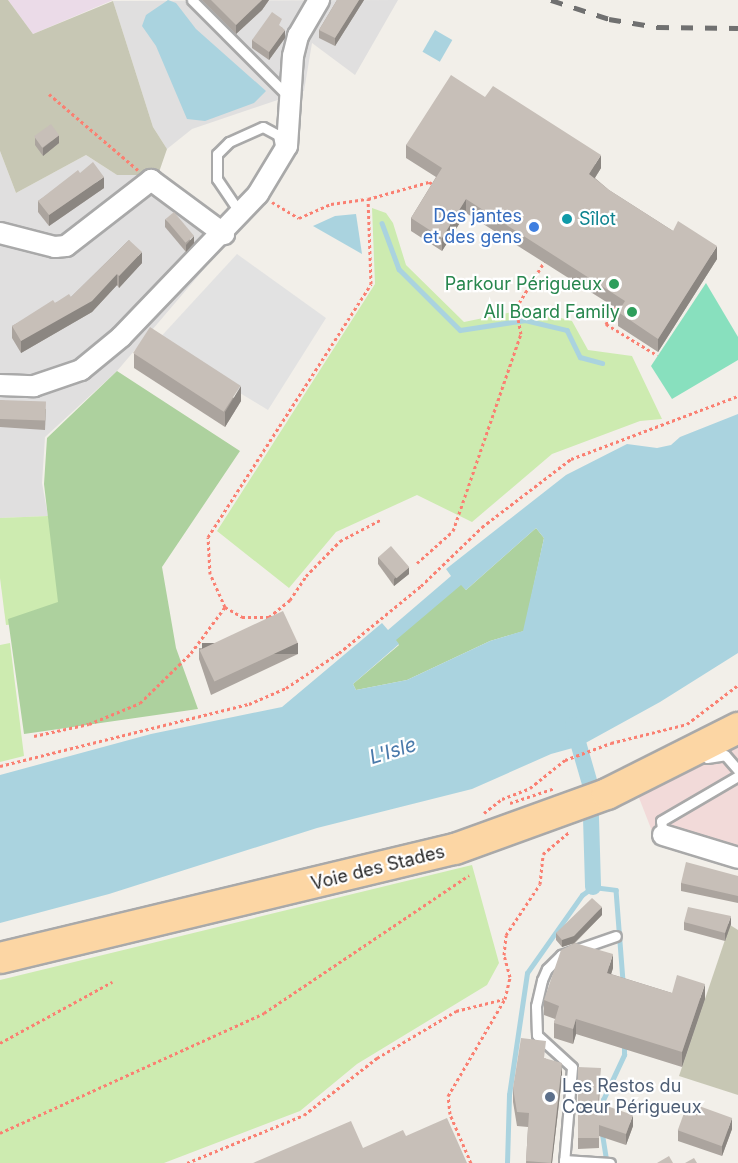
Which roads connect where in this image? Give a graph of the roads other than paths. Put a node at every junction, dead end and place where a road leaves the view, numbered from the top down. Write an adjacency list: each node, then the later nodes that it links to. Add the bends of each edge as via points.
1 (192, 0): 3 (lane)
2 (319, 0): 3 (street, via 298,36 292,56)
3 (290, 98): 4 (street, via 291,122)
4 (279, 162): 5 (street); 5 (lane, via 278,135 268,128 258,128 221,148 214,163 217,180)
5 (240, 213): 7 (street)
6 (0, 233): 7 (street, via 66,246 151,180)
7 (224, 234): 8 (street, via 121,337 81,370 34,386)
8 (0, 385)
9 (738, 728): 11 (main road, Voie des Stades)
10 (738, 770): 11 (lane, via 729,756 721,754)
11 (647, 775): 16 (main road, Voie des Stades, via 571,816 419,859)
12 (738, 776): 13 (lane, via 661,821)
13 (663, 836): 14 (street)
14 (738, 858)
15 (616, 936): 17 (lane, via 561,955 542,980 536,1006 537,1035 572,1067)
16 (0, 958)
17 (564, 1161): 18 (lane)
18 (596, 1162): 19 (lane)
19 (610, 1163)

